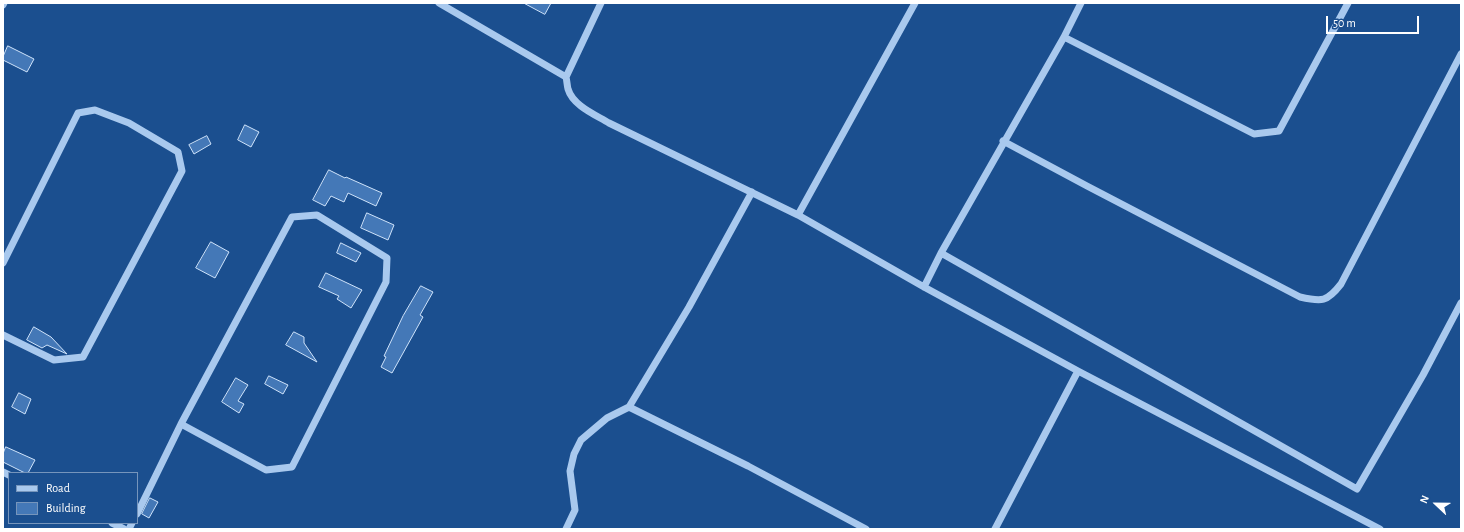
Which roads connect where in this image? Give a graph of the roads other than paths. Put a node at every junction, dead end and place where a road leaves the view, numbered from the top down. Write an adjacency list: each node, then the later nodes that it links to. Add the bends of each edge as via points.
1 (439, 3): 8 (street)
2 (601, 3): 8 (street)
3 (915, 3): 11 (street)
4 (1081, 3): 6 (street)
5 (1348, 3): 6 (street, via 1279,131 1254,134)
6 (1064, 37): 9 (street)
7 (1461, 54): 9 (street, via 1341,284 1325,300 1316,301 1300,297)
8 (566, 77): 10 (street, via 571,96 589,111)
9 (1003, 141): 12 (street)
10 (752, 192): 11 (street); 18 (street)
11 (798, 215): 14 (street)
12 (942, 253): 14 (street); 15 (street, via 1357,489)
13 (3, 263): 16 (street, via 78,113 95,110 129,123 178,152 182,171 83,357 54,360)
14 (924, 287): 17 (street)
15 (1461, 304)
16 (3, 335)
17 (1078, 371): 22 (street); 26 (street)
18 (629, 407): 24 (street, via 607,418 581,440 570,471 575,510); 25 (street, via 748,466)
19 (181, 424): 19 (street, via 292,217 317,215 387,258 386,282 292,467 266,470); 20 (street)
20 (138, 512)
21 (114, 524): 23 (street)
22 (998, 528)
23 (124, 529)
24 (566, 529)
25 (866, 529)
26 (1380, 529)

